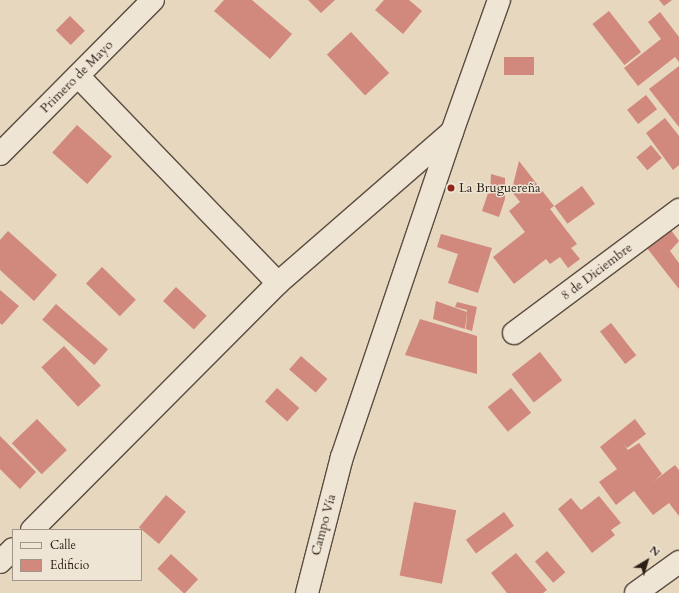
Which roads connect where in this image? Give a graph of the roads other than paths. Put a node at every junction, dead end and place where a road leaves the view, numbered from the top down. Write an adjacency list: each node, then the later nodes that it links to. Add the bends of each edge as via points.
1 (153, 0): 3 (street, Primero de Mayo)
2 (499, 0): 4 (street, Campo Vía)
3 (78, 76): 5 (street, Primero de Mayo); 7 (street)
4 (452, 132): 7 (street); 13 (street, Campo Vía, via 342,457)
5 (0, 154)
6 (679, 210): 8 (street, 8 de Diciembre)
7 (278, 283): 9 (street)
8 (514, 333)
9 (33, 529)
10 (12, 550): 11 (street)
11 (0, 562)
12 (679, 562): 14 (street)
13 (307, 593)
14 (636, 593)

